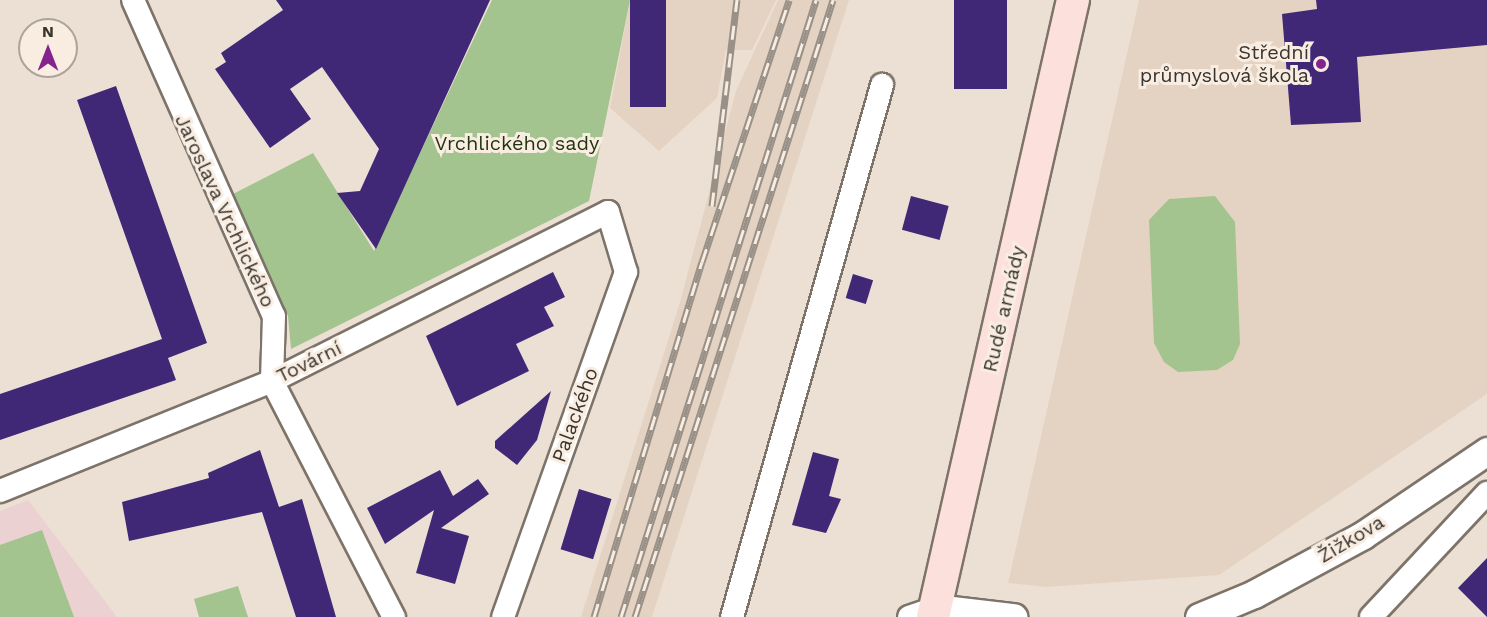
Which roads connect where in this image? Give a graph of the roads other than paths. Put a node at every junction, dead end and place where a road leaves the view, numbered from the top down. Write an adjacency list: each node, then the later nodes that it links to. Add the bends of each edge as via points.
1 (133, 0): 5 (street, Jaroslava Vrchlického, via 274,316)
2 (1073, 0): 9 (main road, Rudé armády)
3 (882, 85): 13 (street)
4 (608, 212): 5 (street, Tovární); 12 (street, Palackého, via 626,273)
5 (272, 381): 7 (street, Tovární); 11 (street, Jaroslava Vrchlického)
6 (1487, 452): 10 (street, Žižkova, via 1363,535)
7 (0, 492)
8 (1487, 493): 16 (street)
9 (926, 614): 14 (street)
10 (1203, 616): 15 (street, Žižkova)
11 (394, 617)
12 (503, 617)
13 (732, 617)
14 (1013, 617)
15 (1181, 617)
16 (1371, 617)

